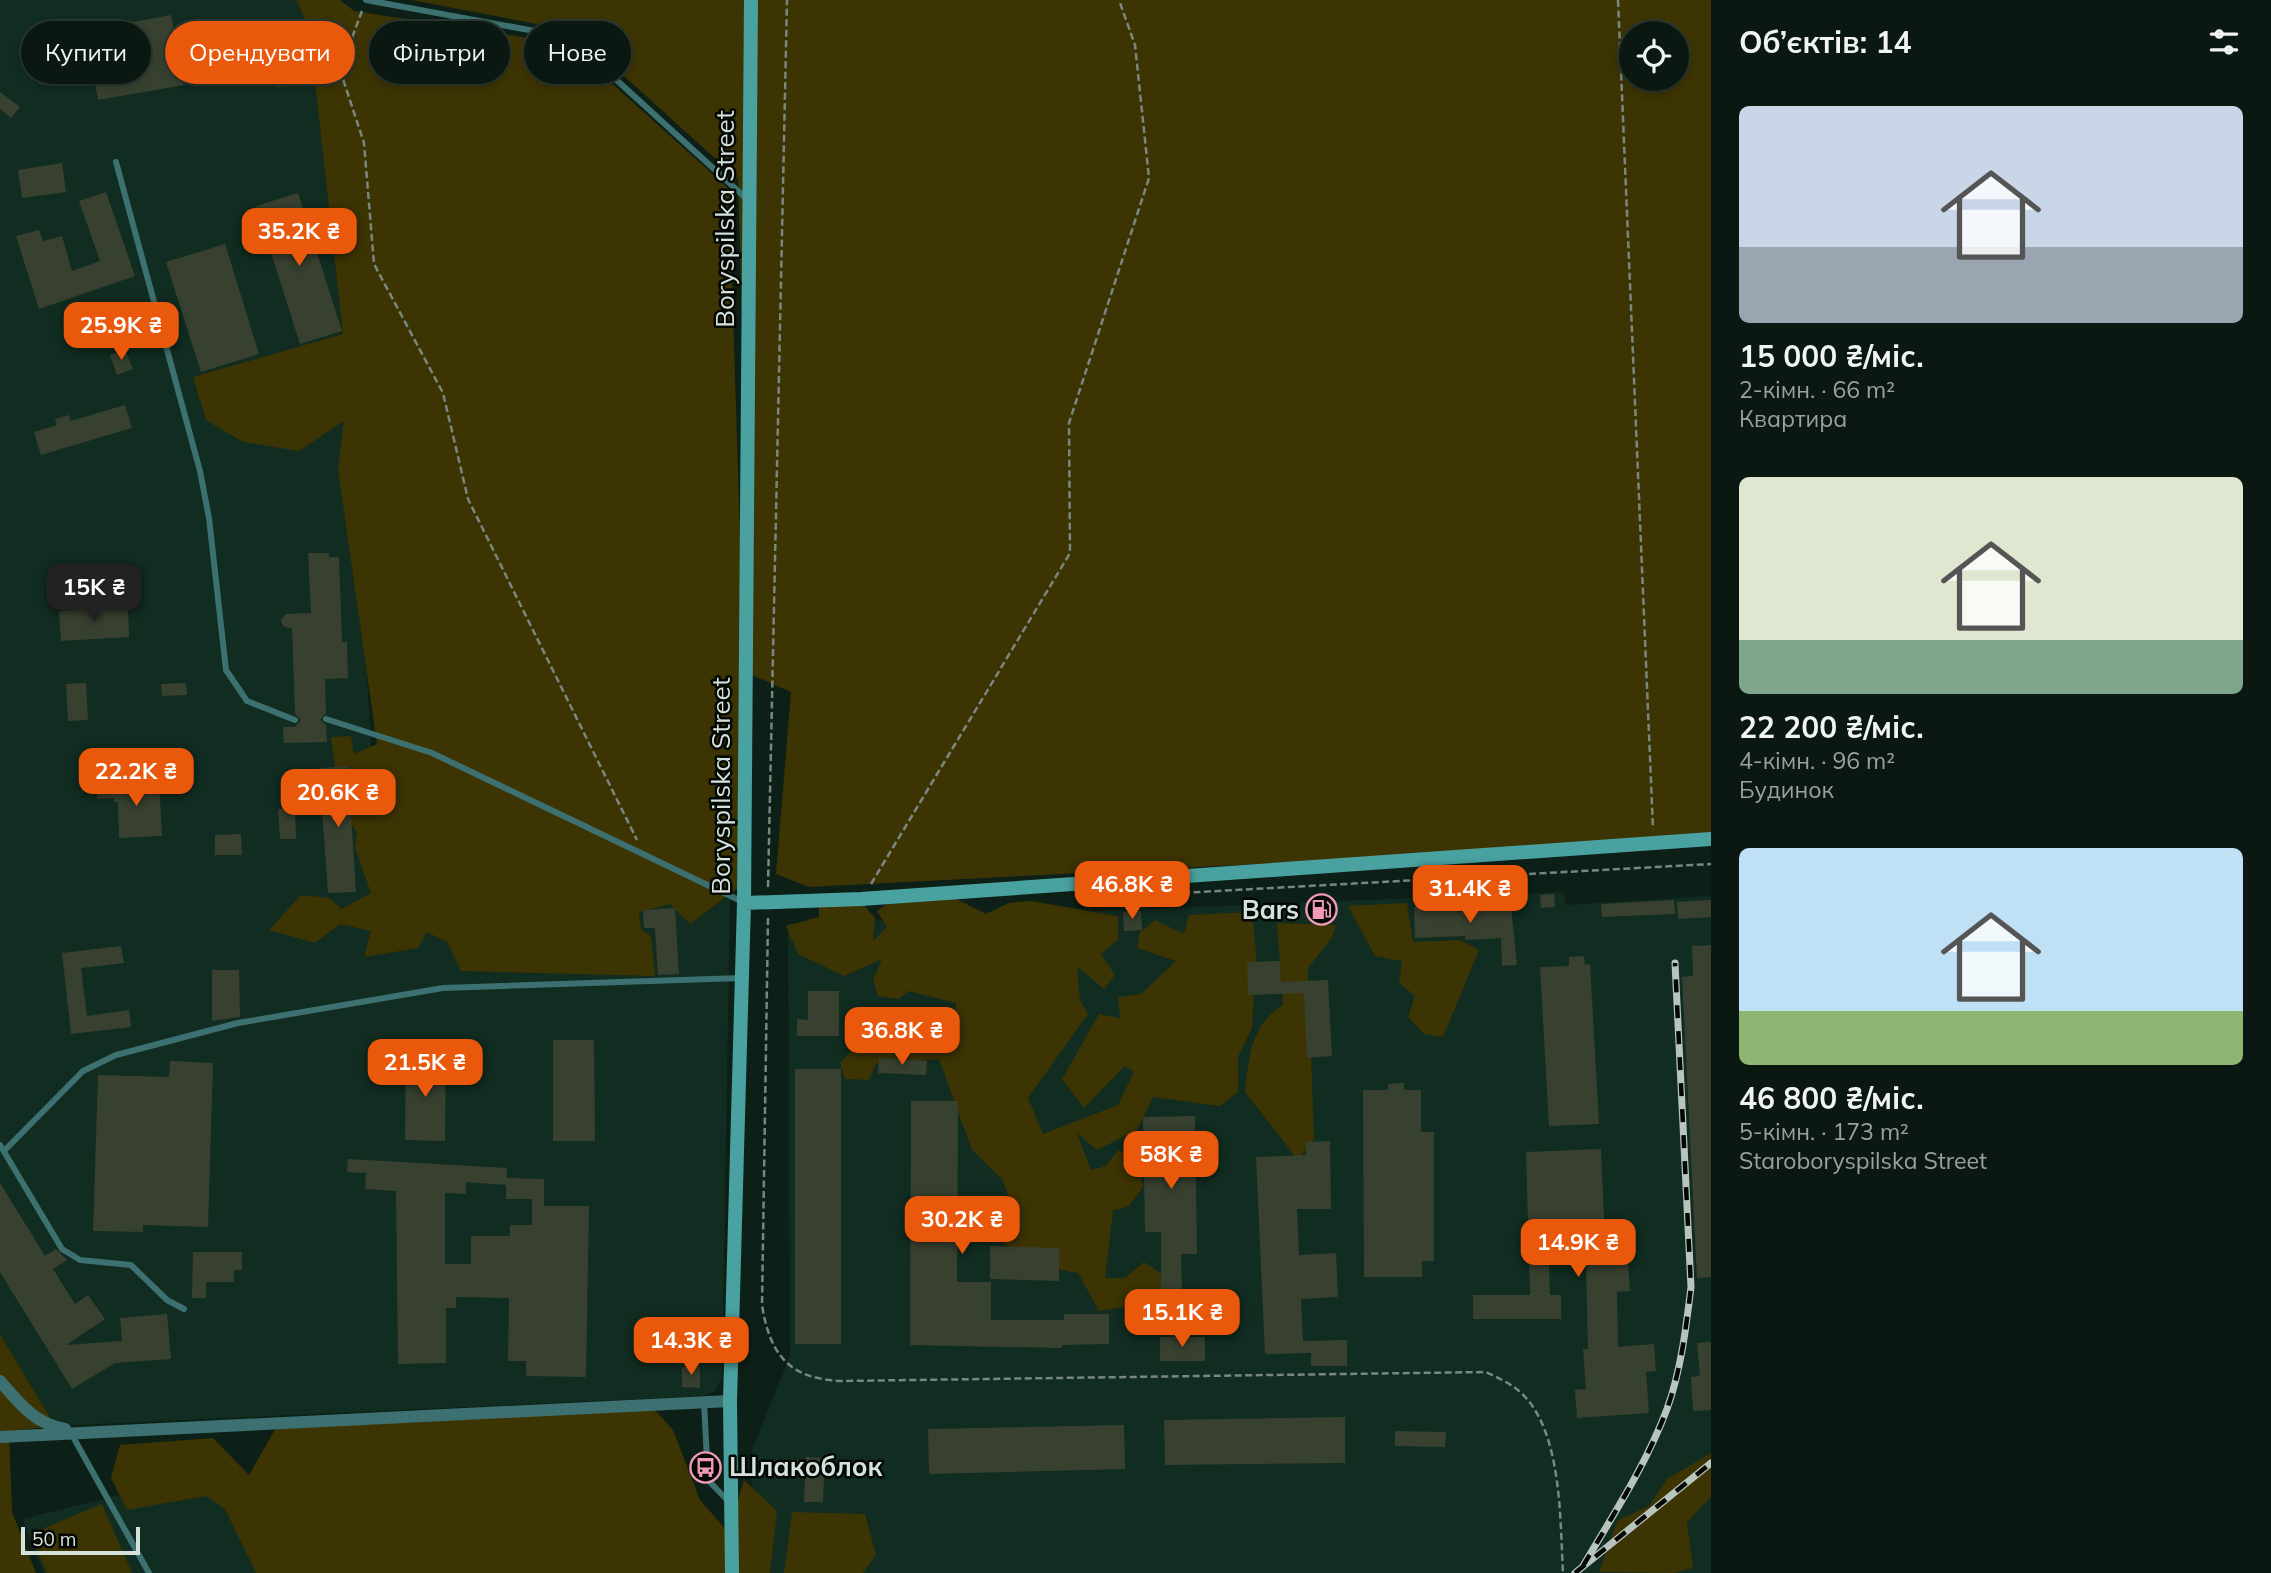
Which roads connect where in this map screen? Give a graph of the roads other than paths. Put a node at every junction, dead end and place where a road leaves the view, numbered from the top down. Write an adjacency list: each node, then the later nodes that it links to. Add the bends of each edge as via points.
1 (366, 0): 4 (lane, via 541,32 599,64)
2 (751, 0): 4 (main road, Boryspilska Street)
3 (116, 162): 6 (lane, via 200,471 226,670 247,701)
4 (749, 201): 8 (main road, Boryspilska Street)
5 (326, 719): 8 (lane, via 432,753)
6 (295, 720)
7 (1711, 839): 8 (main road, via 861,899)
8 (744, 903): 9 (main road, Boryspilska Street)
9 (743, 978): 10 (lane, via 443,988 238,1024 116,1055 83,1071); 13 (main road, Boryspilska Street)
10 (2, 1148): 11 (lane, via 62,1249 80,1260 131,1265 167,1300)
11 (184, 1309)
12 (0, 1381): 15 (street, via 26,1411 47,1426)
13 (730, 1401): 14 (street); 18 (main road, Boryspilska Street)
14 (704, 1402): 15 (street); 18 (lane, via 708,1480)
15 (89, 1433): 16 (street)
16 (72, 1435): 17 (street); 19 (lane)
17 (0, 1437)
18 (733, 1506): 20 (main road, Boryspilska Street)
19 (149, 1573)
20 (732, 1573)

